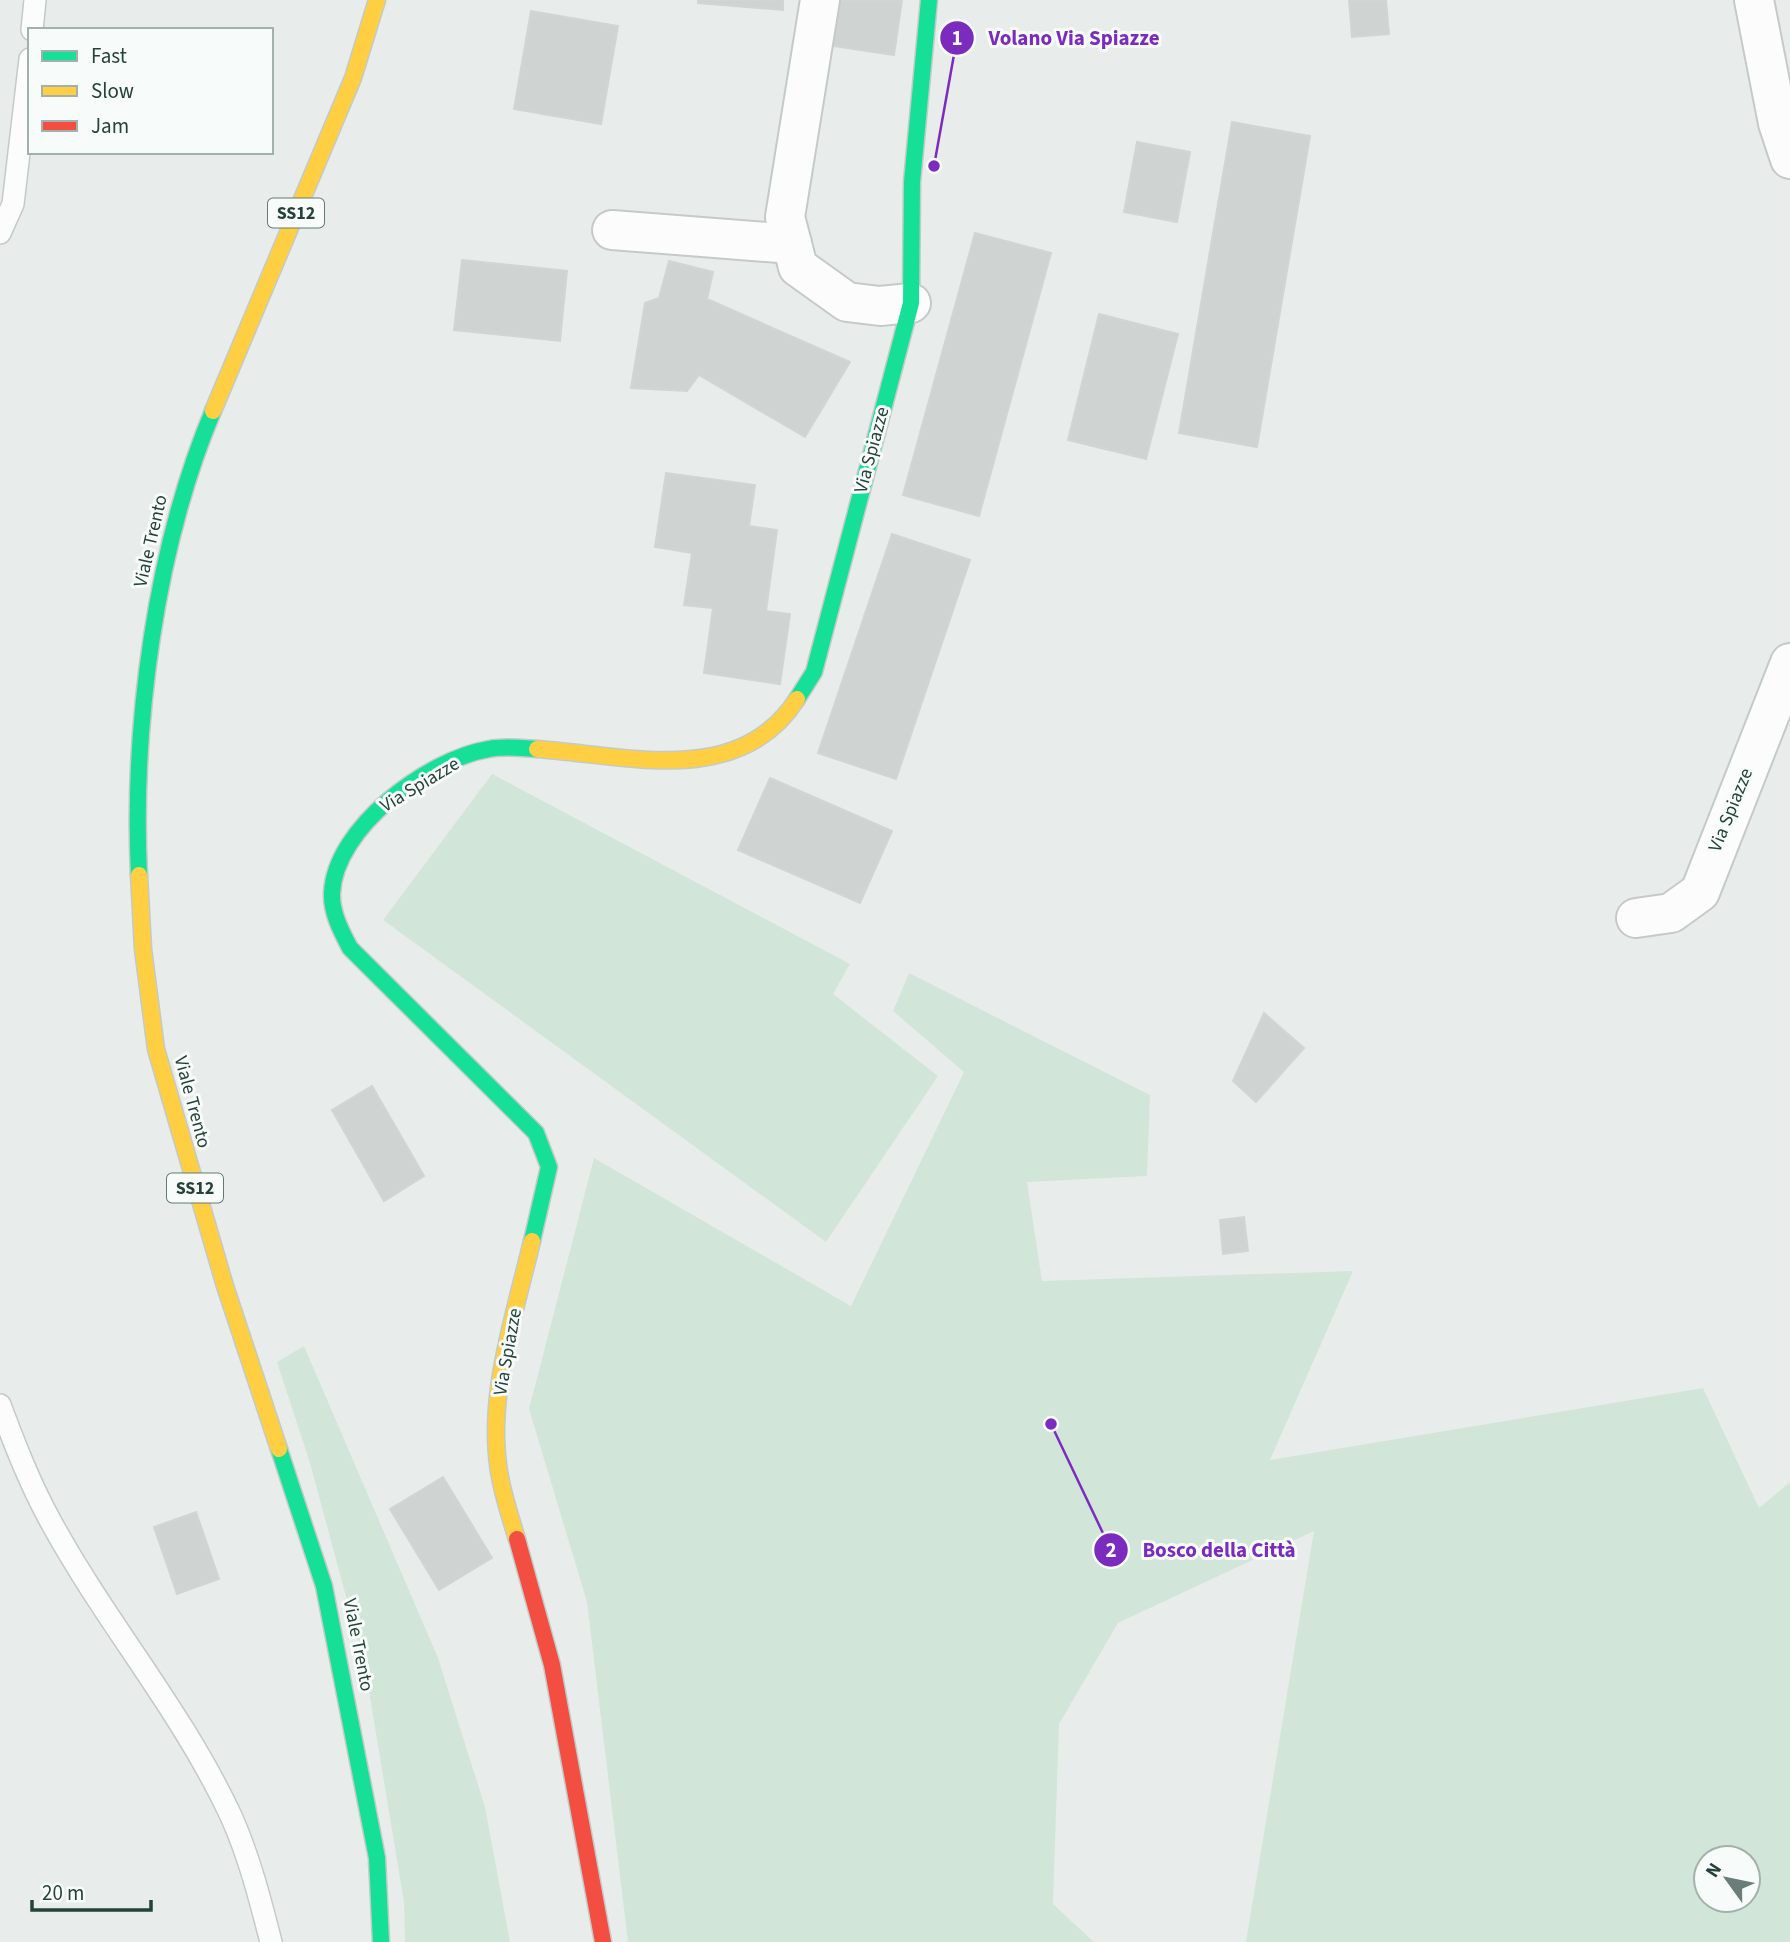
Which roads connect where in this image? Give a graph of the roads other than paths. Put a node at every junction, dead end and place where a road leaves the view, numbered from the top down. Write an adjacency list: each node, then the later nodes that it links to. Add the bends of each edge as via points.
1 (35, 0): 6 (lane)
2 (377, 0): 17 (street, Viale Trento / SS12, via 353,78 208,423 175,517 142,726 138,849 143,949 156,1049 324,1586 377,1858)
3 (820, 0): 11 (street, via 785,217)
4 (929, 0): 12 (street, Via Spiazze, via 912,181)
5 (1754, 0): 8 (street, via 1778,123)
6 (32, 28)
7 (28, 76): 10 (lane, via 13,204)
8 (1790, 159)
9 (612, 230): 11 (street)
10 (0, 233)
11 (792, 244): 12 (street, via 798,267 847,302)
12 (911, 303): 18 (street, Via Spiazze, via 814,672 786,719 759,740 736,750 674,763 588,753 485,749 441,768 365,820 344,856 332,892 336,920 350,948 536,1133 549,1167 501,1373 496,1428 500,1480 552,1665)
13 (1790, 663): 14 (street, Via Spiazze, via 1700,892 1671,913)
14 (1636, 918)
15 (0, 1405): 16 (lane, via 21,1463 51,1522 175,1712 231,1816 256,1883)
16 (271, 1942)
17 (382, 1942)
18 (603, 1942)

